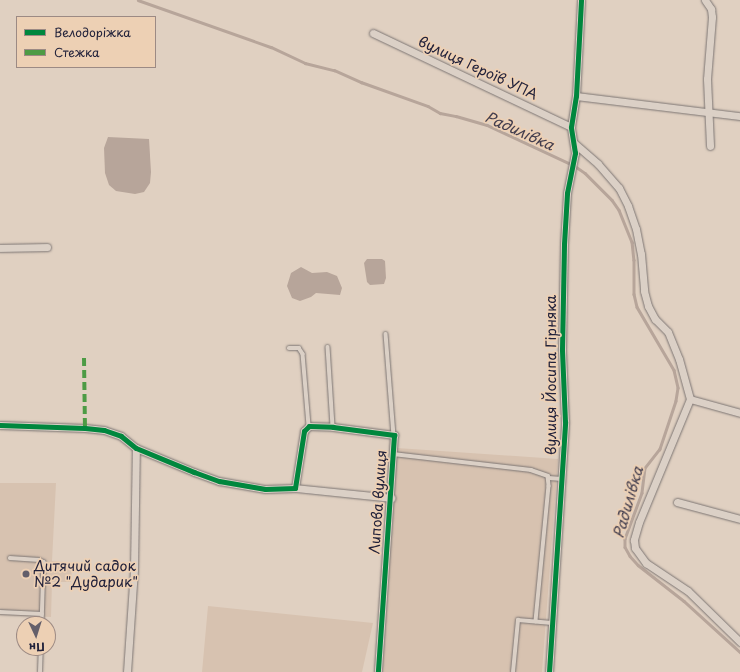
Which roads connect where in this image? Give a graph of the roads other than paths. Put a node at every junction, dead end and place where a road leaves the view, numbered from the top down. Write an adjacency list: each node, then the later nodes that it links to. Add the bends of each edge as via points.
1 (581, 0): 4 (street, вулиця Йосипа Гірняка)
2 (705, 0): 5 (street, via 712,17 707,68)
3 (373, 33): 7 (street, вулиця Героїв УПА)
4 (576, 96): 5 (street); 7 (street, вулиця Йосипа Гірняка)
5 (708, 112): 6 (street); 9 (street)
6 (740, 116)
7 (571, 127): 8 (street, вулиця Йосипа Гірняка)
8 (574, 143): 15 (street, via 598,164 619,188 628,206 636,229 648,306 655,319 668,332 679,359); 24 (street, вулиця Йосипа Гірняка, via 574,161 567,193 562,295 565,418)
9 (710, 146)
10 (47, 247): 11 (street)
11 (0, 248)
12 (386, 334): 20 (lane, Липова вулиця)
13 (328, 347): 19 (lane)
14 (289, 348): 18 (lane, via 299,348 303,354)
15 (690, 399): 16 (street); 34 (street, via 639,522 634,540 635,548 646,563 688,592)
16 (740, 413)
17 (0, 426): 21 (street, via 104,430 121,436)
18 (309, 426): 19 (street, Липова вулиця); 25 (street, via 304,431)
19 (333, 427): 20 (street, Липова вулиця)
20 (394, 435): 22 (street, Липова вулиця)
21 (136, 448): 25 (street, via 219,481 265,489); 37 (street, via 134,569)
22 (394, 454): 23 (lane, Липова вулиця, via 536,471); 26 (street, Липова вулиця)
23 (549, 478): 24 (lane, Липова вулиця); 32 (lane)
24 (562, 479): 33 (street, вулиця Йосипа Гірняка)
25 (295, 488): 26 (street)
26 (391, 498): 38 (street, Липова вулиця)
27 (677, 502): 28 (street)
28 (740, 519)
29 (10, 558): 31 (lane, via 44,562)
30 (0, 612): 31 (lane)
31 (42, 614)
32 (536, 621): 33 (lane); 39 (lane, via 518,620)
33 (552, 623): 40 (street, вулиця Йосипа Гірняка)
34 (740, 642)
35 (41, 656): 36 (lane)
36 (40, 672)
37 (127, 672)
38 (378, 672)
39 (513, 672)
40 (549, 672)

